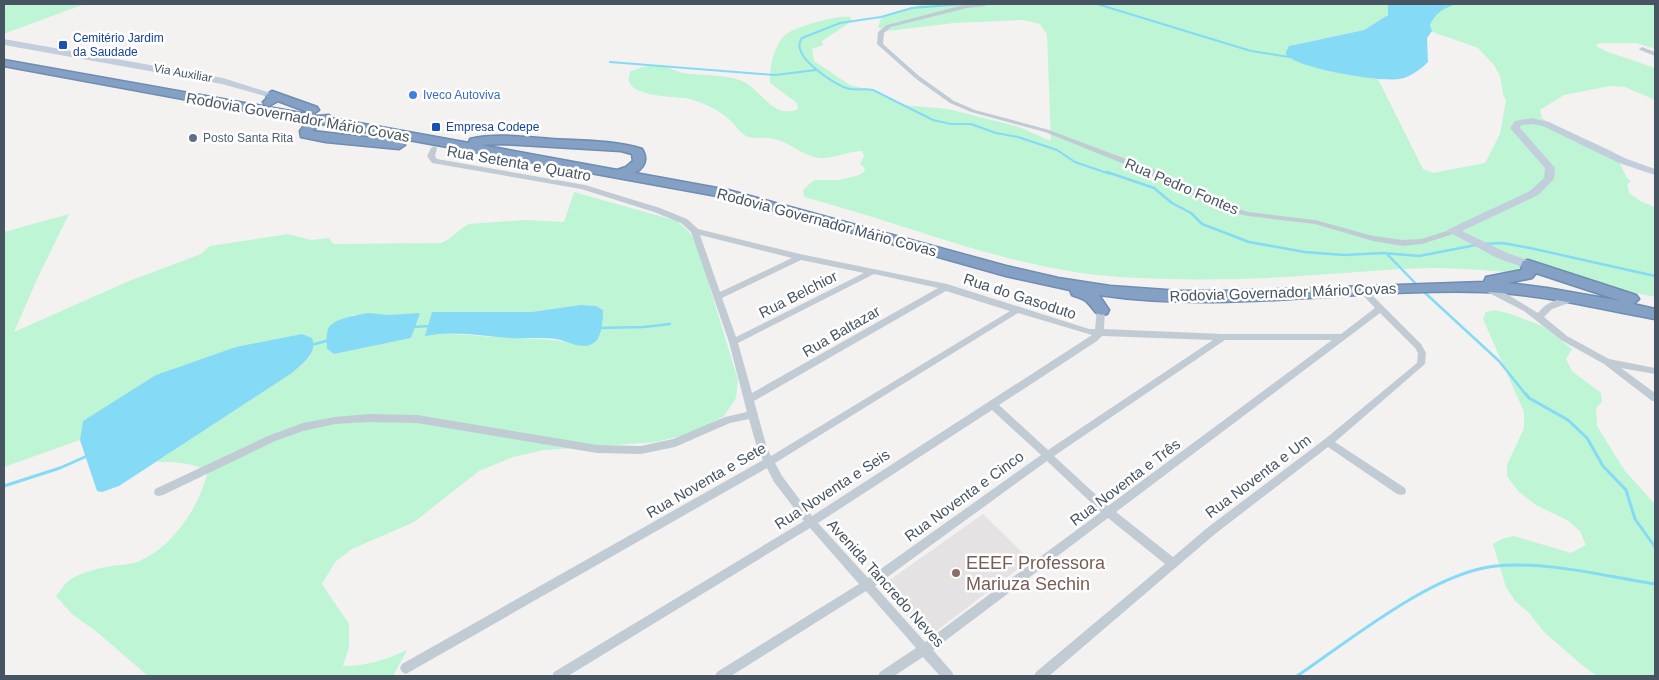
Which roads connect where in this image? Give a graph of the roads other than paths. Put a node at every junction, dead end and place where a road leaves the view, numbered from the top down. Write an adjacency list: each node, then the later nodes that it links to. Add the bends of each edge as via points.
1 (985, 4): 15 (street, Rua Pedro Fontes, via 890,26 881,32 880,44 917,77 956,104 1046,132 1152,172 1229,209 1315,222 1403,243)
2 (4, 42): 7 (street, Via Auxiliar, via 224,81)
3 (1642, 49): 4 (street)
4 (1655, 54)
5 (4, 58): 7 (highway, Rodovia Governador Mário Covas)
6 (4, 63): 8 (highway, Rodovia Governador Mário Covas)
7 (271, 99): 8 (highway, Rodovia Governador Mário Covas)
8 (315, 115): 9 (highway, Rodovia Governador Mário Covas); 9 (highway, Rodovia Governador Mário Covas, via 349,118); 10 (highway, via 306,134)
9 (471, 145): 10 (highway, via 453,149); 11 (highway, Rodovia Governador Mário Covas); 11 (highway, via 502,140 630,149 640,156 640,162); 13 (highway, Rodovia Governador Mário Covas)
10 (434, 148): 14 (street, Rua Setenta e Quatro, via 430,156 435,161 582,187 645,205 684,221)
11 (634, 169): 13 (highway); 20 (highway, Rodovia Governador Mário Covas, via 798,204 999,264 1096,284 1199,290 1417,280)
12 (1655, 172): 15 (street, Rua Pedro Fontes, via 1623,161 1546,124 1518,123 1515,128 1550,168 1549,179 1534,193)
13 (614, 175): 19 (highway, Rodovia Governador Mário Covas, via 728,194)
14 (695, 230): 16 (street, Rua do Gasoduto); 24 (street, Avenida Tancredo Neves)
15 (1453, 231): 17 (street)
16 (800, 257): 18 (street, Rua do Gasoduto); 24 (street)
17 (1528, 265): 20 (highway, via 1530,270 1522,276); 26 (highway)
18 (874, 271): 21 (street, Rua do Gasoduto); 36 (street, Rua Belchior)
19 (1044, 280): 23 (highway, Rodovia Governador Mário Covas); 30 (highway, via 1092,296)
20 (1486, 284): 22 (highway, Rodovia Governador Mário Covas); 25 (highway, Rodovia Governador Mário Covas); 26 (highway, Rodovia Governador Mário Covas, via 1570,290); 32 (street)
21 (947, 287): 29 (street, Rua do Gasoduto); 40 (street, Rua Baltazar)
22 (1362, 290): 23 (highway, Rodovia Governador Mário Covas, via 1217,297); 28 (street, Rua Noventa e Um)
23 (1150, 295): 30 (highway, via 1111,300 1104,303)
24 (718, 296): 36 (street, Avenida Tancredo Neves)
25 (1575, 298): 31 (highway, Rodovia Governador Mário Covas); 32 (street, via 1550,306 1542,311)
26 (1633, 300): 27 (highway, Rodovia Governador Mário Covas)
27 (1655, 305)
28 (1380, 309): 35 (street, Rua Noventa e Três); 43 (street, Rua Noventa e Um, via 1418,346 1422,353 1421,364)
29 (1017, 310): 33 (street, Rua do Gasoduto); 45 (street, Rua Noventa e Sete)
30 (1101, 310): 33 (street)
31 (1655, 314)
32 (1539, 318): 37 (street, via 1564,338)
33 (1099, 333): 34 (street, Rua do Gasoduto); 41 (street, Rua Noventa e Seis)
34 (1223, 338): 35 (street, Rua do Gasoduto); 44 (street, Rua Noventa e Cinco)
35 (1343, 338): 48 (street, Rua Noventa e Três)
36 (733, 342): 40 (street, Avenida Tancredo Neves)
37 (1606, 362): 38 (street); 39 (street)
38 (1655, 371)
39 (1655, 398)
40 (750, 399): 42 (street, Avenida Tancredo Neves)
41 (992, 404): 44 (street); 49 (street, Rua Noventa e Seis)
42 (753, 414): 45 (street, Avenida Tancredo Neves); 47 (street, via 723,422 675,443 640,450 597,449 393,417 344,420 289,431)
43 (1328, 442): 46 (street); 50 (street, Rua Noventa e Um, via 1211,530)
44 (1046, 456): 48 (street); 51 (street, Rua Noventa e Cinco)
45 (769, 462): 49 (street, Avenida Tancredo Neves); 53 (street, Rua Noventa e Sete)
46 (1401, 491)
47 (159, 492)
48 (1109, 512): 50 (street); 52 (street, Rua Noventa e Três)
49 (811, 522): 51 (street, Avenida Tancredo Neves); 54 (street, Rua Noventa e Seis)
50 (1172, 564): 58 (street, Rua Noventa e Um)
51 (868, 584): 52 (street, Avenida Tancredo Neves); 55 (street, Rua Noventa e Cinco)
52 (925, 649): 56 (street, Rua Noventa e Três); 57 (street, Avenida Tancredo Neves)
53 (406, 668)
54 (558, 676)
55 (721, 676)
56 (884, 676)
57 (948, 676)
58 (1040, 676)

